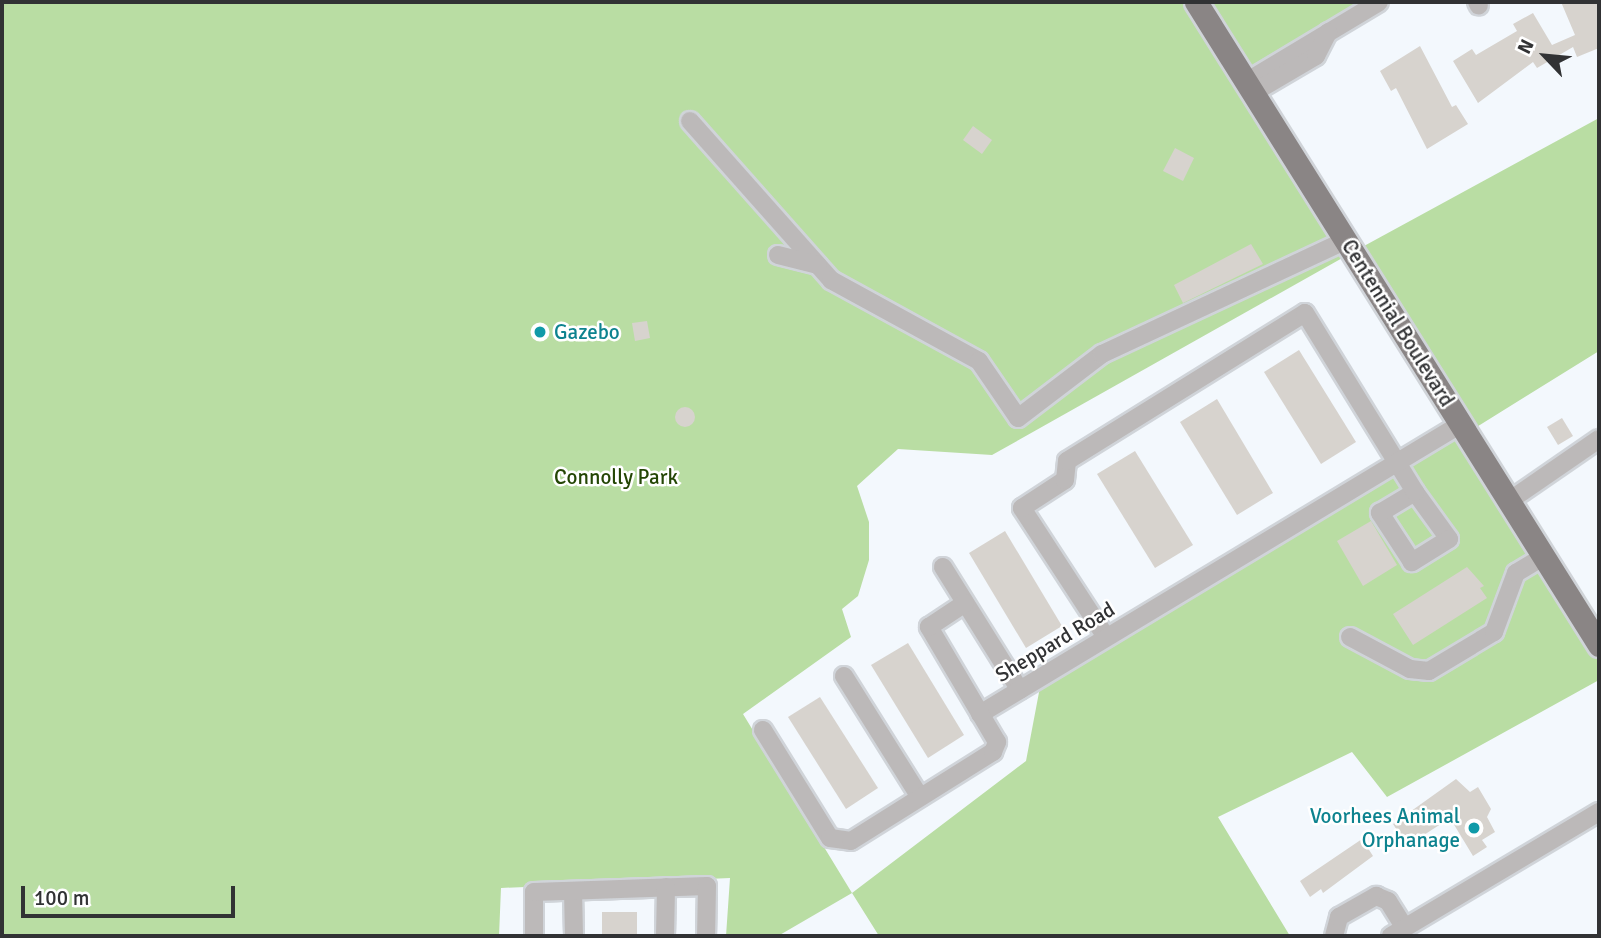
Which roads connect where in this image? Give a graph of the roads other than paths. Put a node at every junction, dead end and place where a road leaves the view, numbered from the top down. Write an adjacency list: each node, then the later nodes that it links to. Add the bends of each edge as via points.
1 (1196, 2): 3 (main road, Centennial Boulevard)
2 (1379, 2): 3 (street, via 1328,32 1316,56)
3 (1250, 87): 5 (main road, Centennial Boulevard)
4 (690, 121): 7 (street)
5 (1346, 240): 7 (street, via 1102,354 1018,418 979,361 831,280); 8 (main road, Centennial Boulevard)
6 (778, 255): 7 (street)
7 (818, 265)
8 (1461, 424): 10 (street, Sheppard Road); 12 (main road, Centennial Boulevard)
9 (1599, 439): 12 (street)
10 (1396, 461): 11 (street); 16 (street, Sheppard Road); 16 (street, via 1305,313 1067,461 1065,480 1022,508)
11 (1415, 492)
12 (1509, 501): 13 (main road, Centennial Boulevard)
13 (1544, 556): 17 (street, via 1516,573 1494,632 1429,671 1410,669); 18 (main road, Centennial Boulevard)
14 (943, 566): 15 (street)
15 (965, 603): 20 (street); 21 (street, via 929,627)
16 (1107, 637): 20 (street, Sheppard Road)
17 (1350, 637)
18 (1599, 645)
19 (844, 676): 23 (street)
20 (1020, 690): 21 (street, Sheppard Road)
21 (980, 714): 23 (street, via 998,742 993,752)
22 (763, 730): 23 (street, via 830,838 851,841)
23 (920, 797)
24 (1599, 812): 27 (street)
25 (666, 887): 26 (street); 30 (street); 31 (street, via 706,886)
26 (573, 891): 28 (street, via 534,892); 29 (street)
27 (1398, 932): 32 (street, via 1388,901 1375,897 1339,917)
28 (534, 936)
29 (574, 936)
30 (665, 936)
31 (706, 936)
32 (1334, 936)

